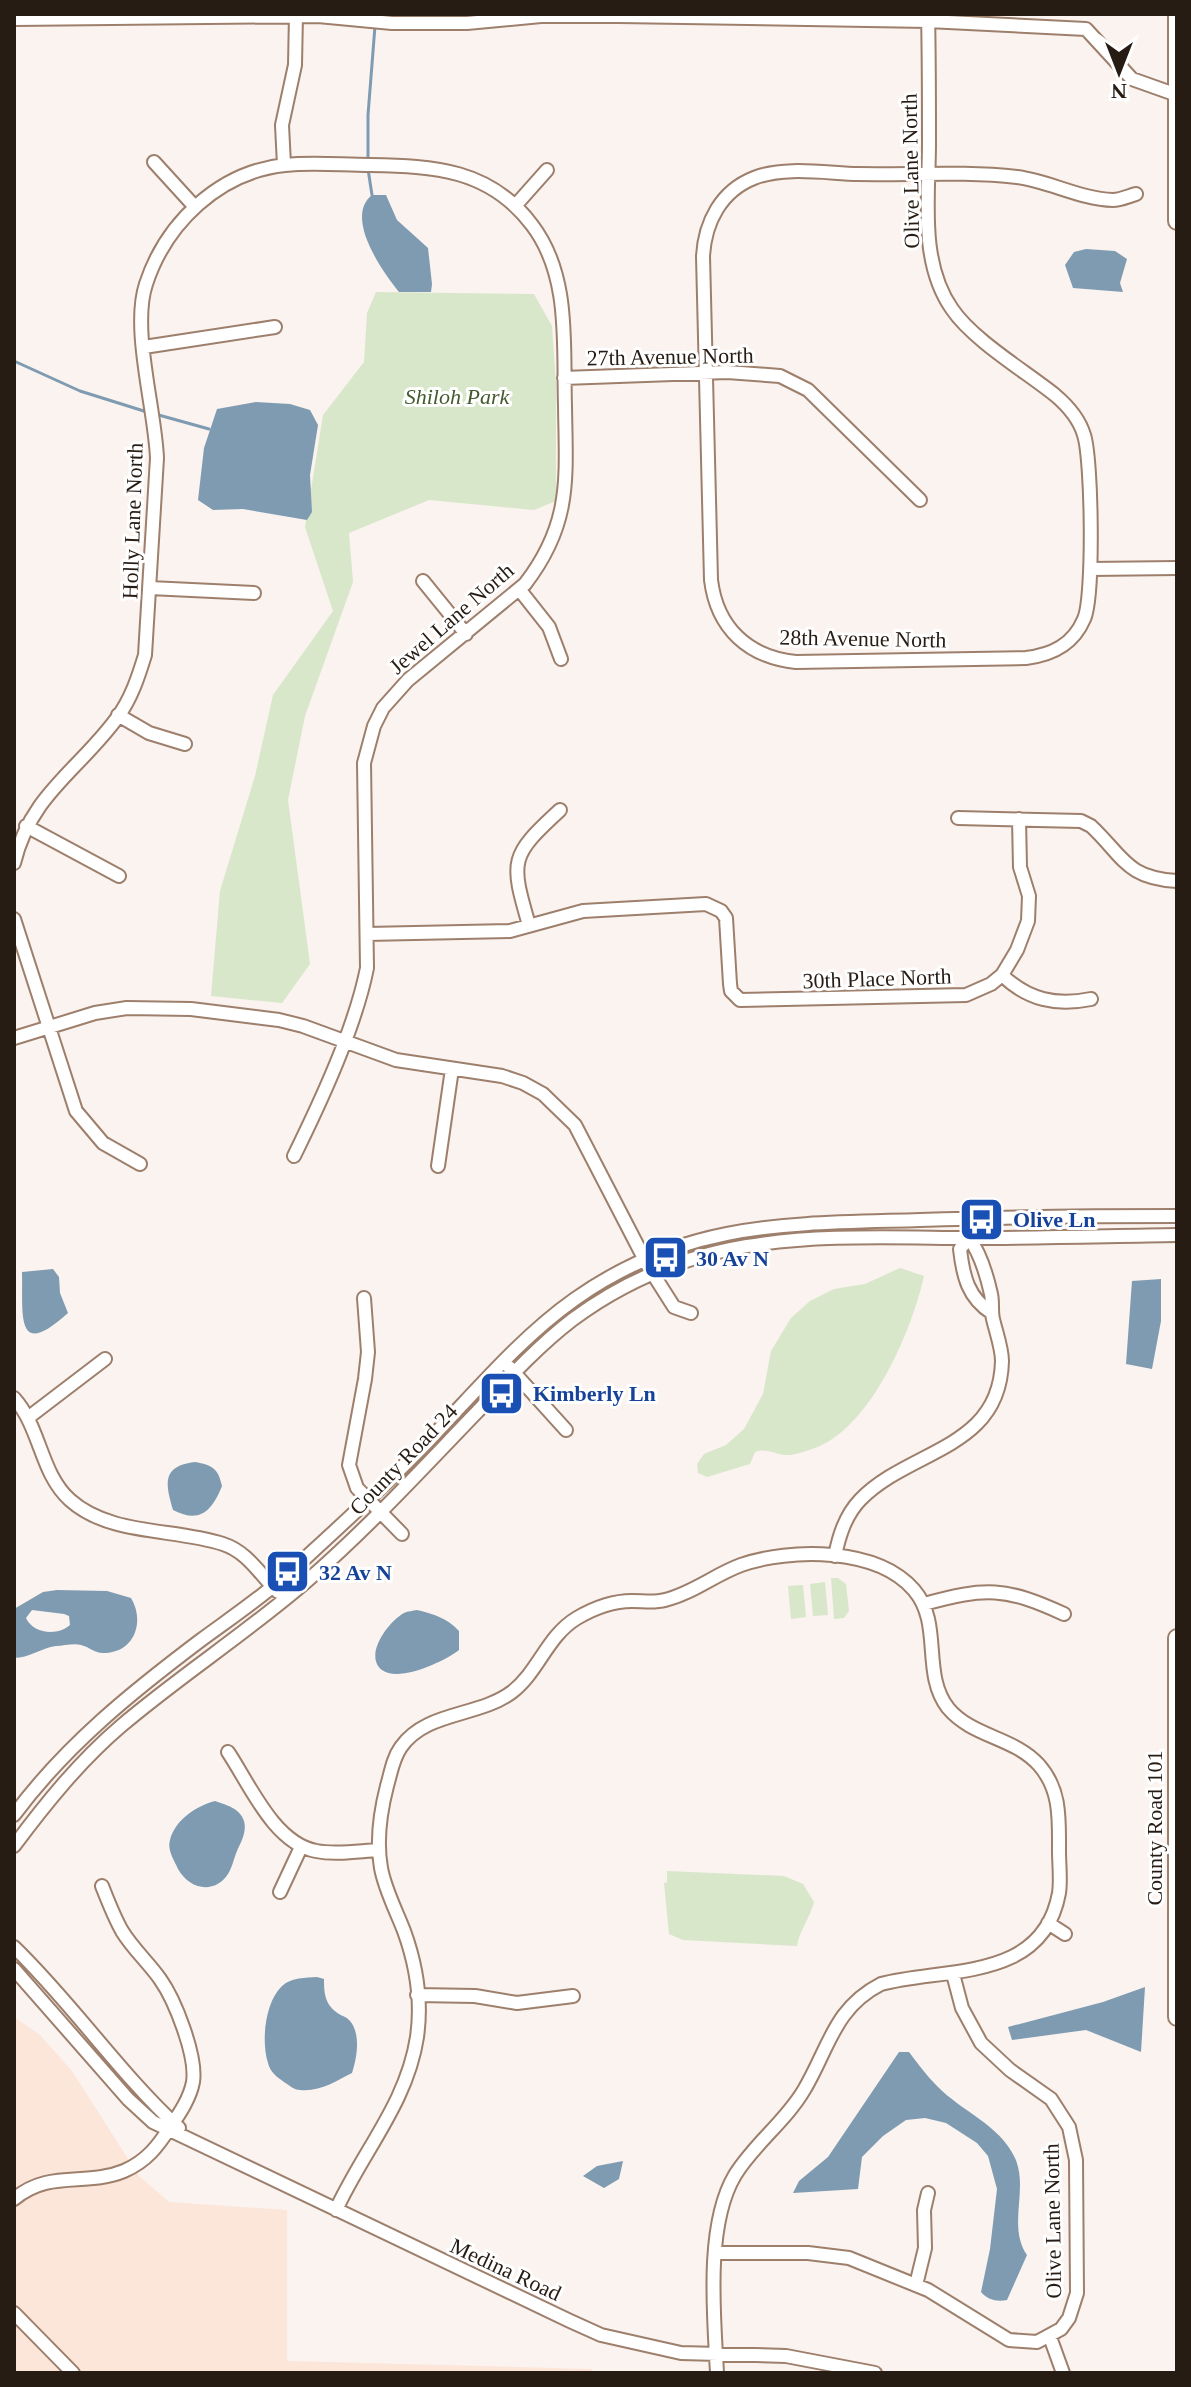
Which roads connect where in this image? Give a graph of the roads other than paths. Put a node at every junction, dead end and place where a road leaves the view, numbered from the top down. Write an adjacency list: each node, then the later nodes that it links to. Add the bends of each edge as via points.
1 (1177, 14): 7 (main road)
2 (148, 15): 3 (street); 6 (street)
3 (296, 15): 4 (street, via 392,23 541,16); 9 (street, via 295,65 282,125)
4 (742, 16): 5 (street)
5 (928, 17): 7 (street, via 1086,29 1132,79); 11 (street, Olive Lane North)
6 (14, 19)
7 (1177, 95): 15 (main road)
8 (154, 162): 14 (street)
9 (284, 165): 13 (street, Jewel Lane North, via 437,168 480,182); 14 (street, Holly Lane North, via 241,177)
10 (547, 170): 13 (street)
11 (929, 175): 12 (street, 28th Avenue North, via 1019,177 1115,201); 18 (street, 28th Avenue North, via 769,174 726,196 704,239); 22 (street, Olive Lane North, via 931,256 951,309 1067,405 1083,431 1089,461)
12 (1136, 194)
13 (515, 206): 19 (street, Jewel Lane North, via 533,226 554,267)
14 (195, 207): 17 (street, Holly Lane North, via 171,234 145,286 140,319)
15 (1177, 221)
16 (275, 327): 17 (street)
17 (144, 347): 24 (street, Holly Lane North, via 157,458)
18 (707, 374): 19 (street, 27th Avenue North); 20 (street, 27th Avenue North, via 763,373 794,381 820,400); 28 (street, 28th Avenue North, via 713,599 744,644 760,654 796,662)
19 (564, 378): 25 (street, Jewel Lane North, via 566,474 560,522 540,564)
20 (920, 500)
21 (1177, 568): 22 (street)
22 (1090, 569): 28 (street, Olive Lane North, via 1089,607 1077,633 1055,652)
23 (423, 581): 27 (street)
24 (150, 588): 26 (street); 30 (street, Holly Lane North, via 145,655)
25 (519, 589): 27 (street, Jewel Lane North); 29 (street, via 549,627)
26 (254, 593)
27 (466, 634): 41 (street, Jewel Lane North, via 394,693 374,726 364,763)
28 (1026, 658)
29 (561, 659)
30 (118, 715): 31 (street, via 149,733); 35 (street, Holly Lane North)
31 (185, 744)
32 (560, 810): 40 (street, via 517,858 517,885)
33 (958, 818): 34 (street)
34 (1019, 819): 38 (street, via 1081,821 1137,873); 42 (street, via 1020,867 1030,909 1017,950)
35 (26, 826): 36 (street, Holly Lane North); 37 (street)
36 (14, 863)
37 (119, 876)
38 (1177, 881)
39 (14, 919): 44 (street)
40 (529, 925): 41 (street, via 502,931); 42 (street, 30th Place North, via 583,911 706,904 721,911 729,926 730,984 735,996 747,1001 952,997 979,990)
41 (367, 934): 46 (street, Jewel Lane North, via 364,985)
42 (1002, 975): 43 (street, via 1039,999)
43 (1091, 999)
44 (47, 1027): 45 (street); 46 (street, via 95,1013 159,1007 279,1020); 49 (street, via 76,1111 103,1143)
45 (14, 1038)
46 (343, 1041): 47 (street, via 396,1060); 48 (street, Jewel Lane North)
47 (452, 1069): 50 (street); 55 (street, via 523,1083 560,1109 587,1145)
48 (294, 1156)
49 (140, 1164)
50 (438, 1166)
51 (1177, 1216): 52 (street, County Road 24)
52 (968, 1218): 54 (street); 55 (street, County Road 24, via 762,1226 718,1235)
53 (1177, 1235): 54 (street, County Road 24)
54 (969, 1238): 55 (street, County Road 24, via 788,1239); 58 (street, via 992,1296); 58 (street, via 960,1249 966,1280 977,1304)
55 (648, 1266): 57 (street, via 674,1307); 60 (street, County Road 24, via 609,1277 573,1300); 61 (street, County Road 24, via 571,1321)
56 (364, 1298): 65 (street, via 368,1352 349,1465 357,1488)
57 (691, 1313)
58 (992, 1313): 68 (street, via 1002,1358 997,1391 986,1415 960,1438 872,1489 847,1519)
59 (105, 1359): 63 (street)
60 (503, 1363): 61 (street); 65 (street, County Road 24)
61 (514, 1373): 64 (street); 66 (street, County Road 24)
62 (14, 1398): 63 (street)
63 (29, 1417): 69 (street, via 56,1484 83,1510 223,1544 249,1560)
64 (566, 1430)
65 (369, 1500): 66 (street); 69 (street, County Road 24)
66 (381, 1512): 67 (street); 70 (street, County Road 24)
67 (402, 1534)
68 (835, 1556): 71 (street, via 890,1571); 78 (street, via 763,1559 722,1573 684,1595 616,1603 580,1616 552,1640 512,1692 423,1727 402,1745 382,1807)
69 (273, 1587): 70 (street); 75 (street, County Road 24, via 110,1711 51,1768)
70 (286, 1598): 76 (street, County Road 24, via 120,1727 63,1784)
71 (924, 1604): 72 (street, via 999,1591); 81 (street, via 936,1684 951,1711 977,1731 1023,1751 1054,1787 1059,1886)
72 (1064, 1614)
73 (1177, 1638): 84 (main road, County Road 101)
74 (228, 1752): 77 (street, via 274,1824)
75 (14, 1815)
76 (14, 1846)
77 (301, 1847): 78 (street, via 319,1852); 80 (street)
78 (378, 1850): 87 (street, via 411,1953)
79 (102, 1886): 90 (street, via 121,1929 170,1996 190,2054 193,2082)
80 (280, 1892)
81 (1048, 1923): 82 (street); 86 (street, via 1024,1951)
82 (1065, 1934)
83 (14, 1947): 90 (street, Medina Road, via 52,1984)
84 (1177, 1965): 89 (main road, County Road 101)
85 (14, 1969): 90 (street, Medina Road, via 128,2099 153,2122)
86 (953, 1974): 94 (street, via 881,1984 843,2013 804,2090 734,2177 720,2213); 97 (street, Olive Lane North, via 962,2008 981,2043 1010,2070 1060,2099 1074,2143 1077,2293 1069,2318)
87 (417, 1995): 88 (street, via 517,2003); 93 (street, via 417,2035 403,2089)
88 (573, 1996)
89 (1177, 2017)
90 (171, 2126): 92 (street, via 147,2158 120,2172 39,2183); 93 (street, Medina Road)
91 (928, 2193): 95 (street, via 925,2248)
92 (14, 2199)
93 (336, 2210): 98 (street, Medina Road, via 601,2335 681,2353)
94 (715, 2253): 95 (street, via 829,2255); 98 (street)
95 (916, 2285): 97 (street, via 1009,2340 1037,2342)
96 (14, 2313): 100 (street)
97 (1050, 2337): 104 (street)
98 (715, 2353): 99 (street, Medina Road); 101 (street)
99 (822, 2361): 102 (street, Medina Road); 103 (street, Medina Road)
100 (73, 2373)
101 (717, 2373)
102 (847, 2373)
103 (875, 2373)
104 (1063, 2373)

